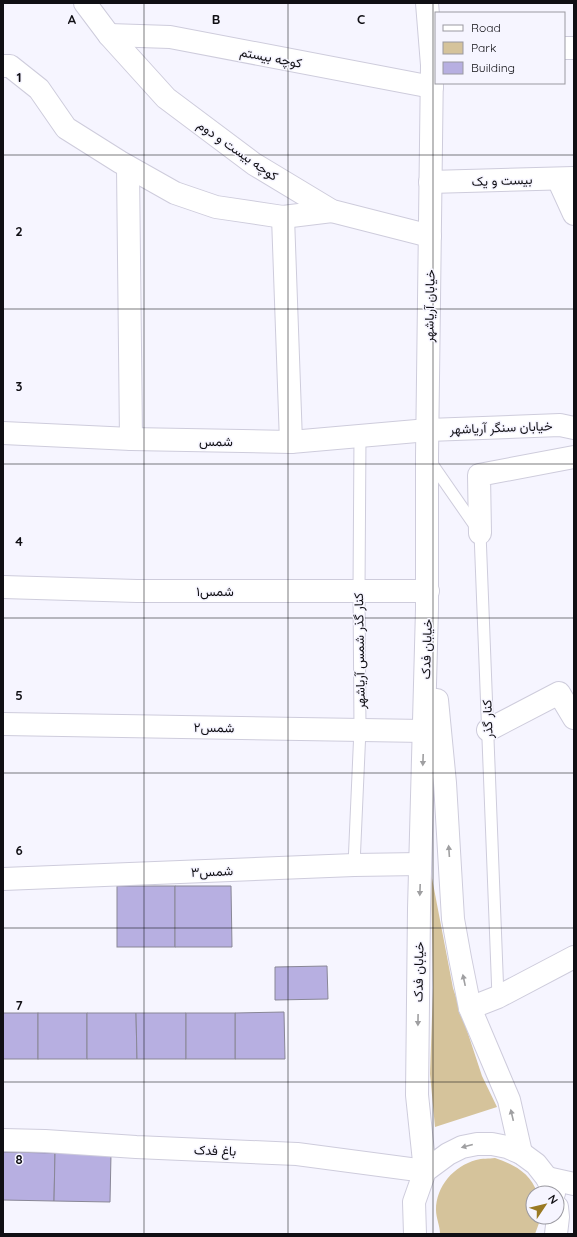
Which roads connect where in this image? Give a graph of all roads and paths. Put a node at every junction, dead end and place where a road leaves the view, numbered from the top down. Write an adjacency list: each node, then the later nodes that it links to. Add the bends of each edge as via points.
1 (85, 3): 3 (street, کوچه بیست و دوم)
2 (427, 3): 4 (street, خیابان آریاشهر)
3 (109, 35): 6 (street, کوچه بیستم, via 170,38); 10 (street, کوچه بیست و دوم, via 166,98 254,164)
4 (433, 51): 6 (street, خیابان آریاشهر)
5 (3, 66): 7 (street, via 10,66 39,89 66,128)
6 (432, 87): 9 (street, خیابان آریاشهر)
7 (128, 167): 12 (street, via 175,193 216,207); 18 (street)
8 (566, 179): 9 (street, بیست و یک); 11 (street)
9 (430, 182): 13 (street, خیابان آریاشهر)
10 (332, 211): 12 (street); 13 (street, کوچه بیست و دوم)
11 (574, 214)
12 (284, 217): 19 (street)
13 (430, 236): 15 (street, خیابان آریاشهر)
14 (567, 426): 15 (street, خیابان سنگر آریاشهر); 20 (street)
15 (428, 430): 17 (street, شمس); 21 (street, خیابان آریاشهر)
16 (3, 433): 18 (street, شمس)
17 (360, 436): 19 (street, شمس); 25 (lane, کنار گذر شمس آریاشهر)
18 (131, 439): 19 (street, شمس)
19 (291, 442)
20 (574, 448)
21 (427, 457): 23 (lane); 26 (street, خیابان آریاشهر)
22 (574, 457): 23 (street, via 479,475)
23 (480, 533): 30 (lane, کنار گذر)
24 (3, 587): 25 (street, شمس۱, via 137,591)
25 (359, 591): 26 (street, شمس۱); 29 (lane, کنار گذر شمس آریاشهر)
26 (428, 600): 31 (street, خیابان فدک); 37 (street, خیابان فدک, one-way to 26, via 453,919 445,783)
27 (574, 718): 30 (street, via 559,693)
28 (3, 724): 29 (street, شمس۲)
29 (360, 729): 31 (street, شمس۲); 33 (lane, کنار گذر شمس آریاشهر)
30 (488, 730): 36 (lane, کنار گذر)
31 (424, 731): 32 (street, خیابان فدک, one-way to 32)
32 (420, 864): 33 (street, شمس۳); 40 (street, خیابان فدک, one-way to 40, via 416,1095)
33 (354, 865): 34 (street, شمس۳)
34 (3, 879)
35 (571, 964): 36 (street)
36 (498, 997): 37 (street)
37 (470, 1008): 39 (street, خیابان فدک, one-way to 37, via 509,1100)
38 (3, 1140): 40 (street, باغ فدک, via 297,1154)
39 (521, 1153): 40 (street, one-way to 40, via 507,1147 477,1144 462,1147 448,1154); 42 (street, via 536,1164)
40 (425, 1171): 43 (street, via 414,1202)
41 (574, 1184): 42 (street)
42 (550, 1185)
43 (415, 1234)

